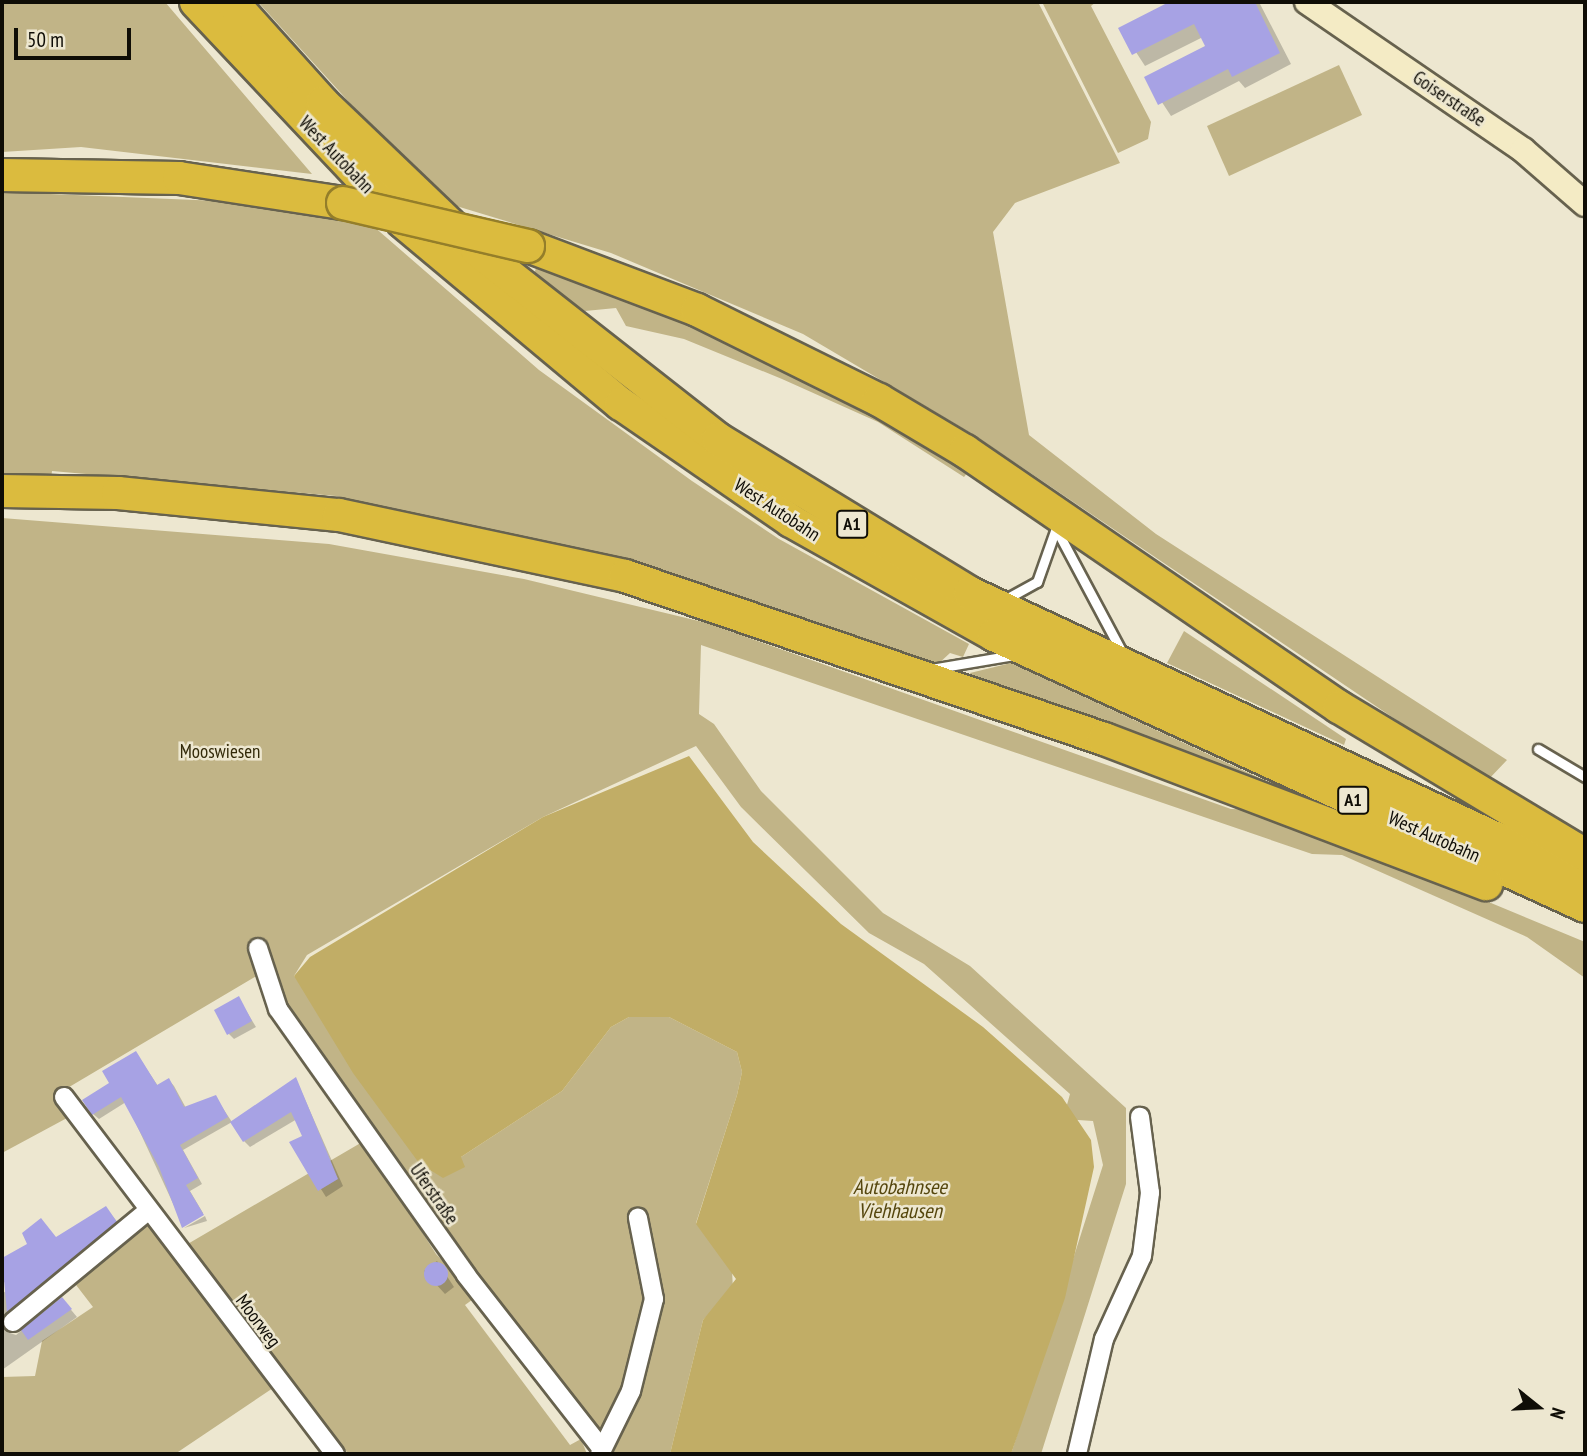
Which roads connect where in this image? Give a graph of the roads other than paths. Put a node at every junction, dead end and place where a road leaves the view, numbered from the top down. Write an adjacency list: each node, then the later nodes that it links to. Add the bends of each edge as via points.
1 (196, 2): 9 (highway, West Autobahn / A1, via 403,222 551,350 791,521)
2 (232, 2): 8 (highway, West Autobahn / A1, via 405,185 552,314 718,439 885,546)
3 (1307, 2): 5 (street, Goiserstraße, via 1524,150)
4 (2, 175): 7 (highway, bridge, via 178,178 343,203 528,246 796,354 965,451)
5 (1585, 204)
6 (2, 491): 11 (highway, via 227,502 435,531 625,576)
7 (1049, 516): 8 (lane, via 1037,582 1020,596); 10 (lane); 14 (highway, via 1339,707)
8 (985, 600): 10 (highway, West Autobahn / A1)
9 (1031, 653): 11 (lane); 16 (highway, West Autobahn / A1)
10 (1132, 671): 15 (highway, West Autobahn / A1)
11 (912, 672): 17 (highway, via 1280,803)
12 (1538, 749): 13 (lane)
13 (1585, 777)
14 (1585, 855)
15 (1585, 880)
16 (1585, 906)
17 (1585, 926)
18 (258, 948): 24 (street, Uferstraße, via 278,1009 466,1275)
19 (64, 1097): 21 (street, Moorweg)
20 (1140, 1118): 26 (street, via 1150,1193 1142,1256 1104,1339)
21 (149, 1210): 23 (street); 25 (street, Moorweg)
22 (638, 1218): 24 (street, Uferstraße, via 654,1299 631,1391)
23 (13, 1322)
24 (601, 1452)
25 (335, 1454)
26 (1077, 1454)

